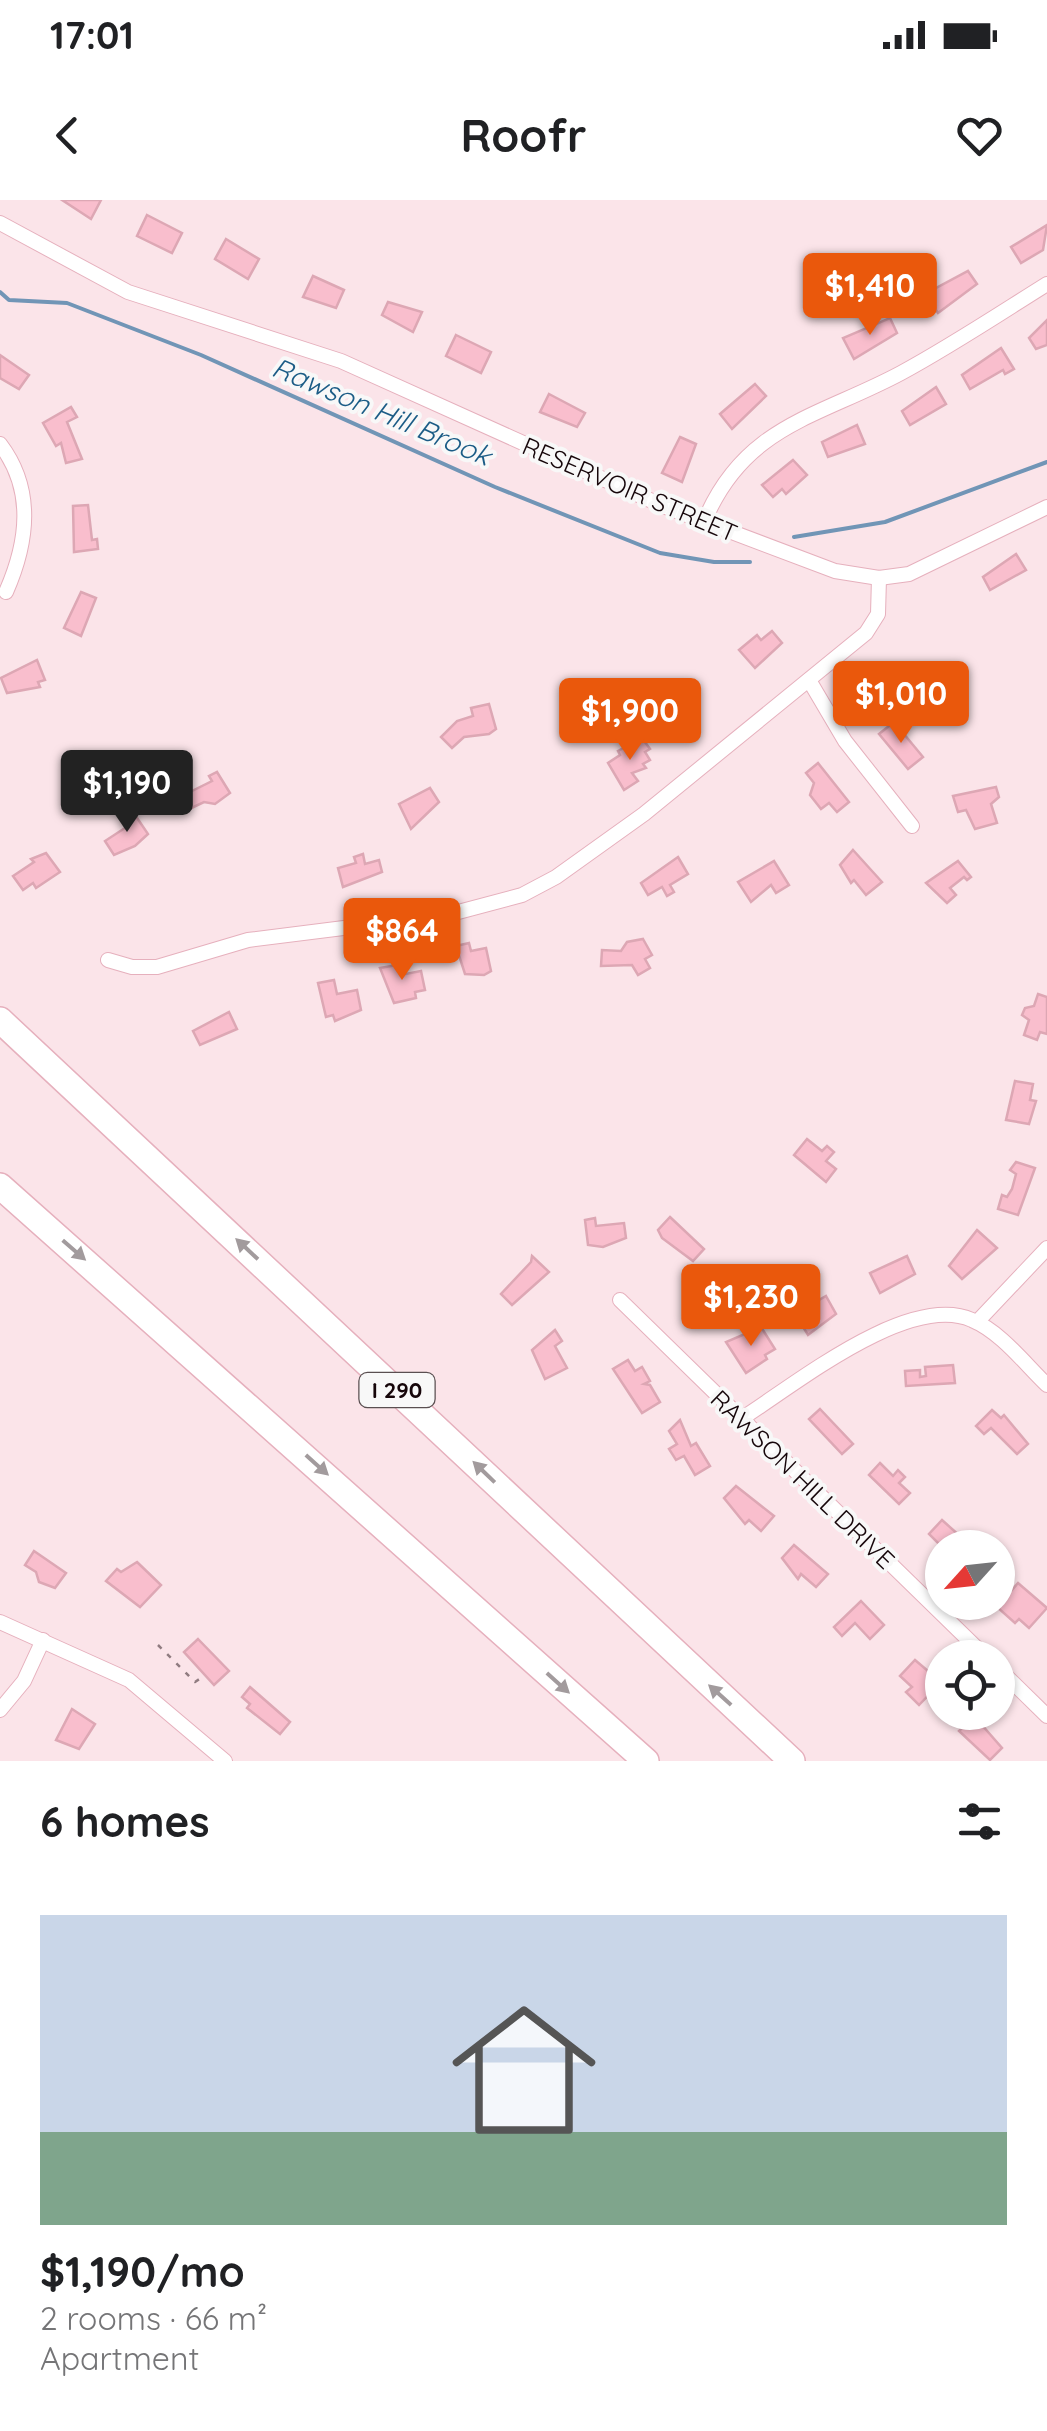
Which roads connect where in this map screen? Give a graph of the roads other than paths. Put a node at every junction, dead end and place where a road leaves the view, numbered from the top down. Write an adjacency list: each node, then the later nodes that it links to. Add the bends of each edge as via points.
1 (0, 223): 5 (street, RESERVOIR STREET, via 128,292 340,361)
2 (1047, 284): 5 (street, via 898,374 778,430 723,484)
3 (0, 444): 7 (street, via 14,466 25,510 21,554)
4 (1047, 508): 6 (street, via 923,569)
5 (704, 522): 6 (street, RESERVOIR STREET, via 836,571)
6 (879, 578): 8 (street, via 872,626)
7 (6, 592)
8 (809, 680): 9 (street, via 845,740); 10 (street, via 644,814 522,895 447,915 248,940 157,967)
9 (912, 826)
10 (108, 960)
11 (0, 1020): 26 (highway, I 290, one-way to 11)
12 (0, 1186): 25 (highway, one-way to 25)
13 (1047, 1248): 15 (street)
14 (620, 1300): 17 (street, RAWSON HILL DRIVE)
15 (976, 1322): 16 (street); 17 (street, via 951,1314 910,1317)
16 (1047, 1385)
17 (741, 1418): 20 (street, RAWSON HILL DRIVE)
18 (0, 1622): 19 (street)
19 (43, 1640): 22 (street); 24 (street, via 128,1680)
20 (969, 1640)
21 (1015, 1685): 23 (street)
22 (0, 1710)
23 (1047, 1716)
24 (225, 1761)
25 (646, 1761)
26 (792, 1761)

